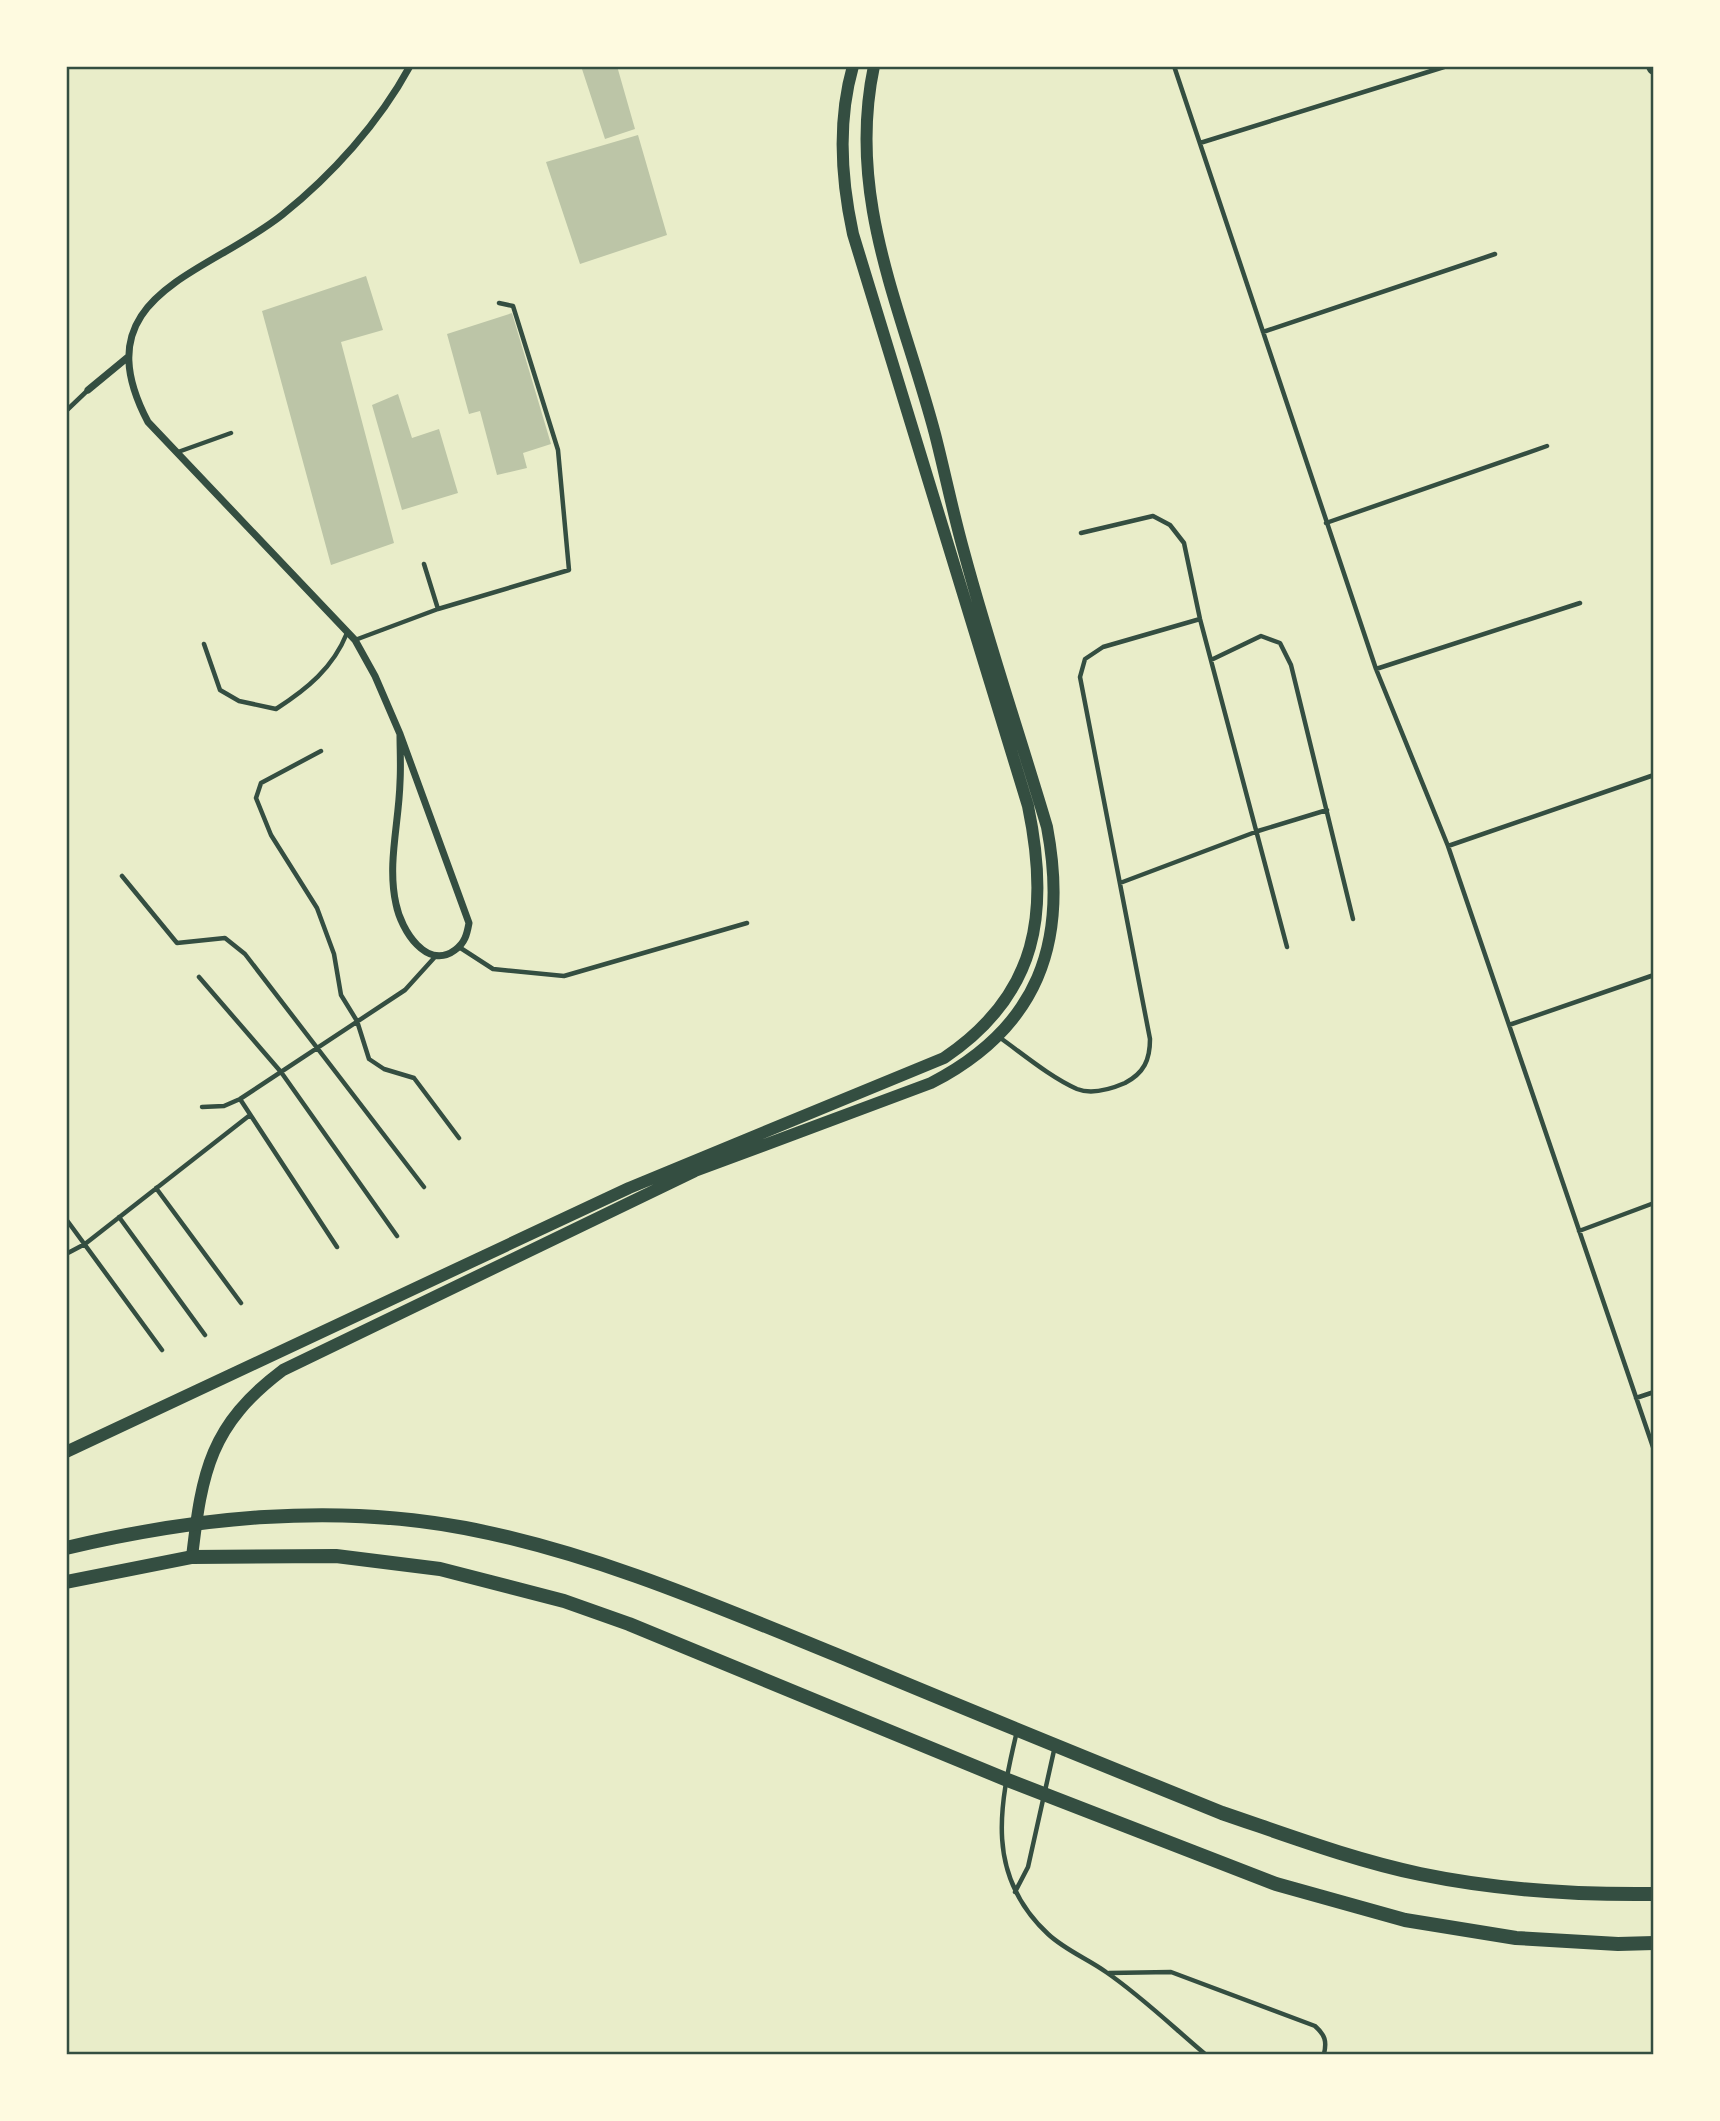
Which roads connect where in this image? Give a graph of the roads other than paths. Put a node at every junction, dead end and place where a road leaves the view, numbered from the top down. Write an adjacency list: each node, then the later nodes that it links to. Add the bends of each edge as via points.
1 (410, 66): 12 (street, via 359,139 310,191 252,237 169,286 149,304 134,328)
2 (853, 66): 8 (street, via 846,89 842,146)
3 (874, 66): 7 (street, via 865,141)
4 (1174, 66): 6 (lane)
5 (1444, 68): 6 (lane)
6 (1200, 143): 11 (lane)
7 (871, 211): 8 (street); 45 (street, via 1053,859 1052,935 1039,975)
8 (849, 216): 44 (street, via 1028,806 1039,869 1033,934 1024,966)
9 (1495, 254): 11 (lane)
10 (499, 303): 22 (lane, via 513,306 558,450 569,570)
11 (1263, 332): 18 (lane)
12 (128, 357): 13 (street); 17 (street, via 132,391 148,422)
13 (88, 390): 14 (lane)
14 (66, 411)
15 (231, 433): 17 (lane)
16 (1546, 446): 18 (lane)
17 (177, 453): 24 (street)
18 (1326, 523): 28 (lane)
19 (1081, 533): 23 (lane, via 1153,516 1170,525 1184,543)
20 (424, 564): 22 (lane)
21 (1580, 603): 28 (lane)
22 (438, 609): 25 (lane)
23 (1200, 619): 27 (lane); 36 (lane, via 1103,647 1086,659 1080,677)
24 (348, 632): 25 (street); 26 (lane, via 312,686 276,709 239,701 220,690)
25 (355, 640): 29 (street)
26 (204, 644)
27 (1211, 660): 32 (lane, via 1261,636 1280,643 1291,665); 33 (lane)
28 (1377, 669): 34 (lane)
29 (400, 734): 39 (street, via 469,923); 41 (street, via 392,881 396,908 420,949)
30 (321, 751): 46 (lane, via 261,783 256,798 271,835 317,908 334,954 341,995)
31 (1654, 775): 34 (lane)
32 (1327, 810): 33 (lane); 37 (lane)
33 (1258, 831): 36 (lane); 40 (lane)
34 (1448, 846): 47 (lane)
35 (122, 876): 49 (lane, via 177,943 225,938 245,954)
36 (1120, 883): 48 (lane, via 1150,1039 1146,1066 1113,1088 1078,1090)
37 (1353, 919)
38 (747, 923): 39 (lane, via 564,976 493,969)
39 (459, 947): 41 (street, via 446,957)
40 (1287, 947)
41 (434, 958): 46 (lane, via 405,990)
42 (1654, 975): 47 (lane)
43 (199, 977): 50 (lane)
44 (1004, 1002): 45 (street); 61 (street, via 966,1043 944,1058 684,1164)
45 (1018, 1013): 48 (street)
46 (357, 1021): 49 (lane); 54 (lane, via 369,1059 414,1078)
47 (1509, 1025): 60 (lane)
48 (998, 1037): 61 (street, via 965,1066 931,1083 695,1171)
49 (317, 1048): 50 (lane); 55 (lane)
50 (281, 1072): 51 (lane); 62 (lane)
51 (240, 1099): 52 (lane, via 224,1106); 53 (lane)
52 (202, 1107)
53 (250, 1115): 56 (lane); 64 (lane)
54 (459, 1138)
55 (424, 1187)
56 (156, 1188): 58 (lane); 66 (lane)
57 (1654, 1203): 60 (lane)
58 (119, 1217): 63 (lane); 67 (lane)
59 (66, 1219): 63 (lane)
60 (1579, 1231): 70 (lane)
61 (547, 1233): 71 (street); 73 (street, via 283,1370 250,1394 230,1418 205,1476)
62 (397, 1236)
63 (85, 1244): 65 (lane); 68 (lane)
64 (337, 1247)
65 (66, 1254)
66 (241, 1303)
67 (205, 1335)
68 (162, 1350)
69 (1654, 1392): 70 (lane)
70 (1636, 1398): 72 (lane)
71 (67, 1449)
72 (1654, 1450)
73 (196, 1521): 74 (main road); 75 (street); 77 (main road, via 284,1516 395,1519 544,1546 753,1620)
74 (66, 1548)
75 (192, 1557): 76 (main road); 79 (main road, via 336,1556 440,1569 500,1583 629,1624)
76 (66, 1582)
77 (1017, 1730): 78 (main road); 79 (lane)
78 (1056, 1745): 80 (lane); 82 (main road, via 1222,1813 1420,1874 1535,1892)
79 (1005, 1779): 80 (main road); 81 (lane, via 1002,1860)
80 (1044, 1792): 81 (lane, via 1028,1867); 83 (main road, via 1276,1884 1405,1920 1516,1938)
81 (1014, 1893): 84 (lane, via 1050,1936)
82 (1654, 1894)
83 (1654, 1943)
84 (1108, 1973): 85 (lane); 86 (lane, via 1171,1972 1315,2026 1326,2043)
85 (1205, 2054)
86 (1324, 2054)

